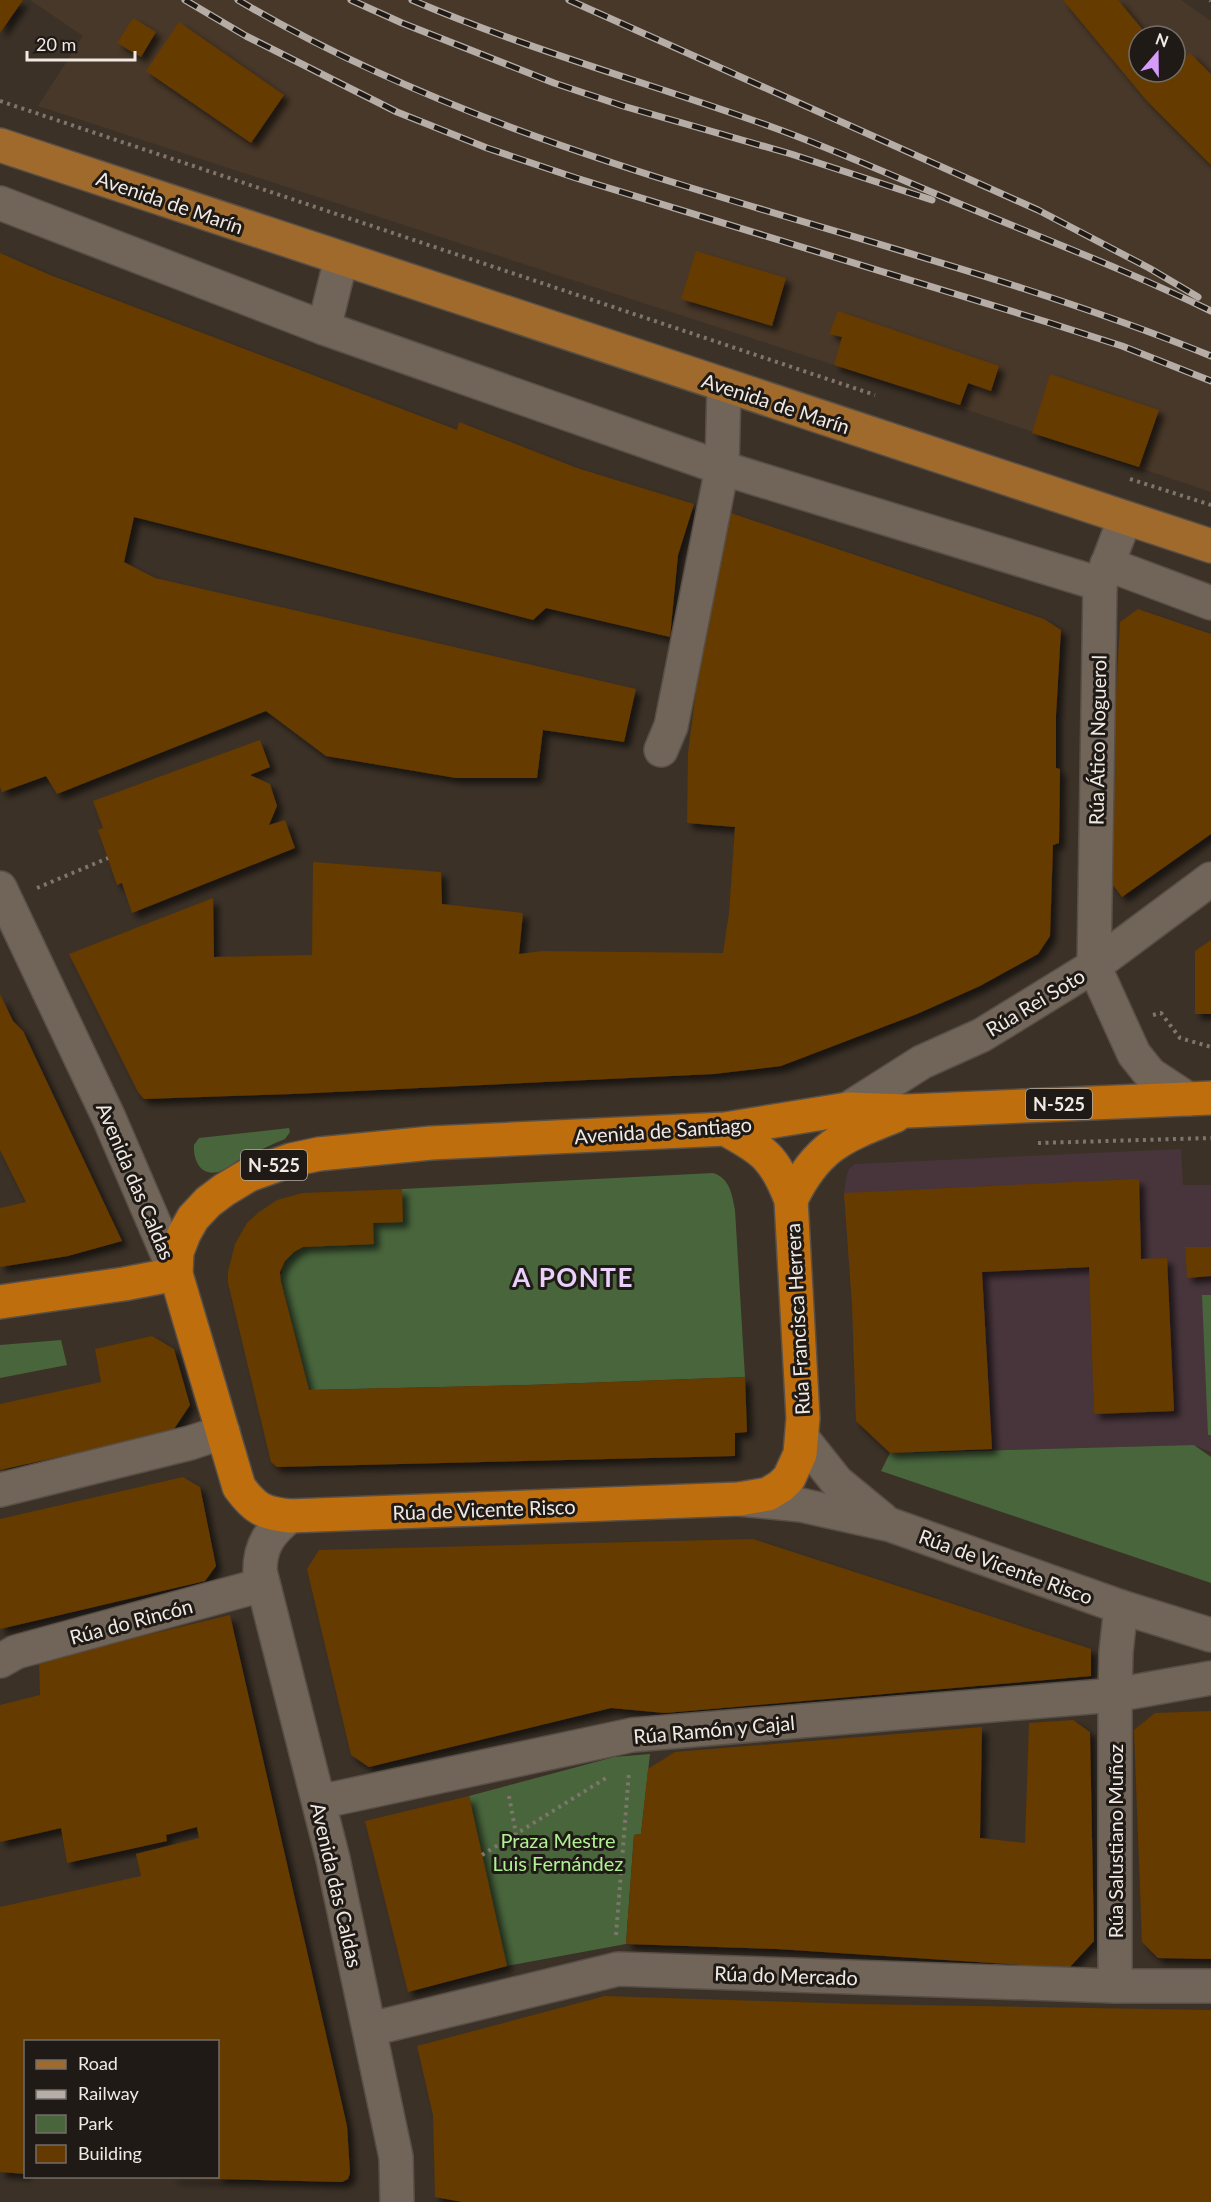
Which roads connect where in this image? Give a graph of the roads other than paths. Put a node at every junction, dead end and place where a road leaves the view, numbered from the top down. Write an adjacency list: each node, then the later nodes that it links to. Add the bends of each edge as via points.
1 (0, 145): 3 (main road, Avenida de Marín)
2 (0, 203): 4 (street)
3 (341, 259): 4 (street); 5 (main road, Avenida de Marín)
4 (324, 328): 6 (street)
5 (724, 386): 6 (street); 7 (main road, Avenida de Marín)
6 (722, 468): 9 (street); 11 (street, via 671,726)
7 (1125, 518): 8 (main road, Avenida de Marín); 9 (street, Rúa Ático Noguerol)
8 (1211, 546)
9 (1104, 574): 10 (street); 14 (street, Rúa Ático Noguerol)
10 (1211, 603)
11 (661, 750)
12 (1211, 879): 14 (street, Rúa Rei Soto)
13 (0, 888): 20 (street, Avenida das Caldas, via 110,1118)
14 (1094, 966): 15 (street, via 1134,1054 1150,1074); 16 (street, Rúa Rei Soto, via 982,1035 922,1062)
15 (1199, 1099): 17 (highway, Avenida de Santiago / N-525)
16 (848, 1109): 17 (highway, Avenida de Santiago / N-525); 18 (highway, Avenida de Santiago / N-525)
17 (908, 1111): 19 (highway, Rúa Francisca Herrera, via 834,1143 812,1165)
18 (725, 1129): 19 (highway, Rúa Francisca Herrera, via 767,1155 782,1176); 20 (highway, Avenida de Santiago / N-525, via 431,1143 291,1160 249,1175 208,1202 184,1234 177,1252)
19 (791, 1200): 23 (highway, Rúa Francisca Herrera)
20 (176, 1274): 21 (highway); 22 (highway, Avenida das Caldas)
21 (0, 1302)
22 (223, 1432): 24 (highway, Avenida das Caldas); 25 (street)
23 (802, 1438): 26 (highway, Rúa de Vicente Risco, via 795,1467 781,1486 768,1494); 28 (street, Rúa de Vicente Risco, via 837,1482)
24 (239, 1487): 27 (highway, Rúa de Vicente Risco, via 255,1507)
25 (0, 1490)
26 (739, 1499): 27 (highway, Rúa de Vicente Risco); 28 (street, Rúa de Vicente Risco, via 801,1505)
27 (290, 1515): 29 (street, via 265,1544 260,1555)
28 (891, 1525): 30 (street, Rúa de Vicente Risco)
29 (261, 1576): 32 (street, Rúa do Rincón, via 242,1590 16,1652); 35 (street, Avenida das Caldas)
30 (1121, 1607): 31 (street, Rúa de Vicente Risco); 34 (street)
31 (1211, 1635)
32 (0, 1660)
33 (1211, 1678): 34 (street)
34 (1115, 1695): 35 (street, Rúa Ramón y Cajal, via 631,1749 329,1800); 36 (street, Rúa Salustiano Muñoz)
35 (318, 1798): 38 (street, Avenida das Caldas)
36 (1116, 1986): 37 (street, Rúa do Mercado); 38 (street, Rúa do Mercado, via 618,1968)
37 (1211, 1986)
38 (370, 2032): 39 (street, Avenida das Caldas, via 396,2157)
39 (397, 2202)

